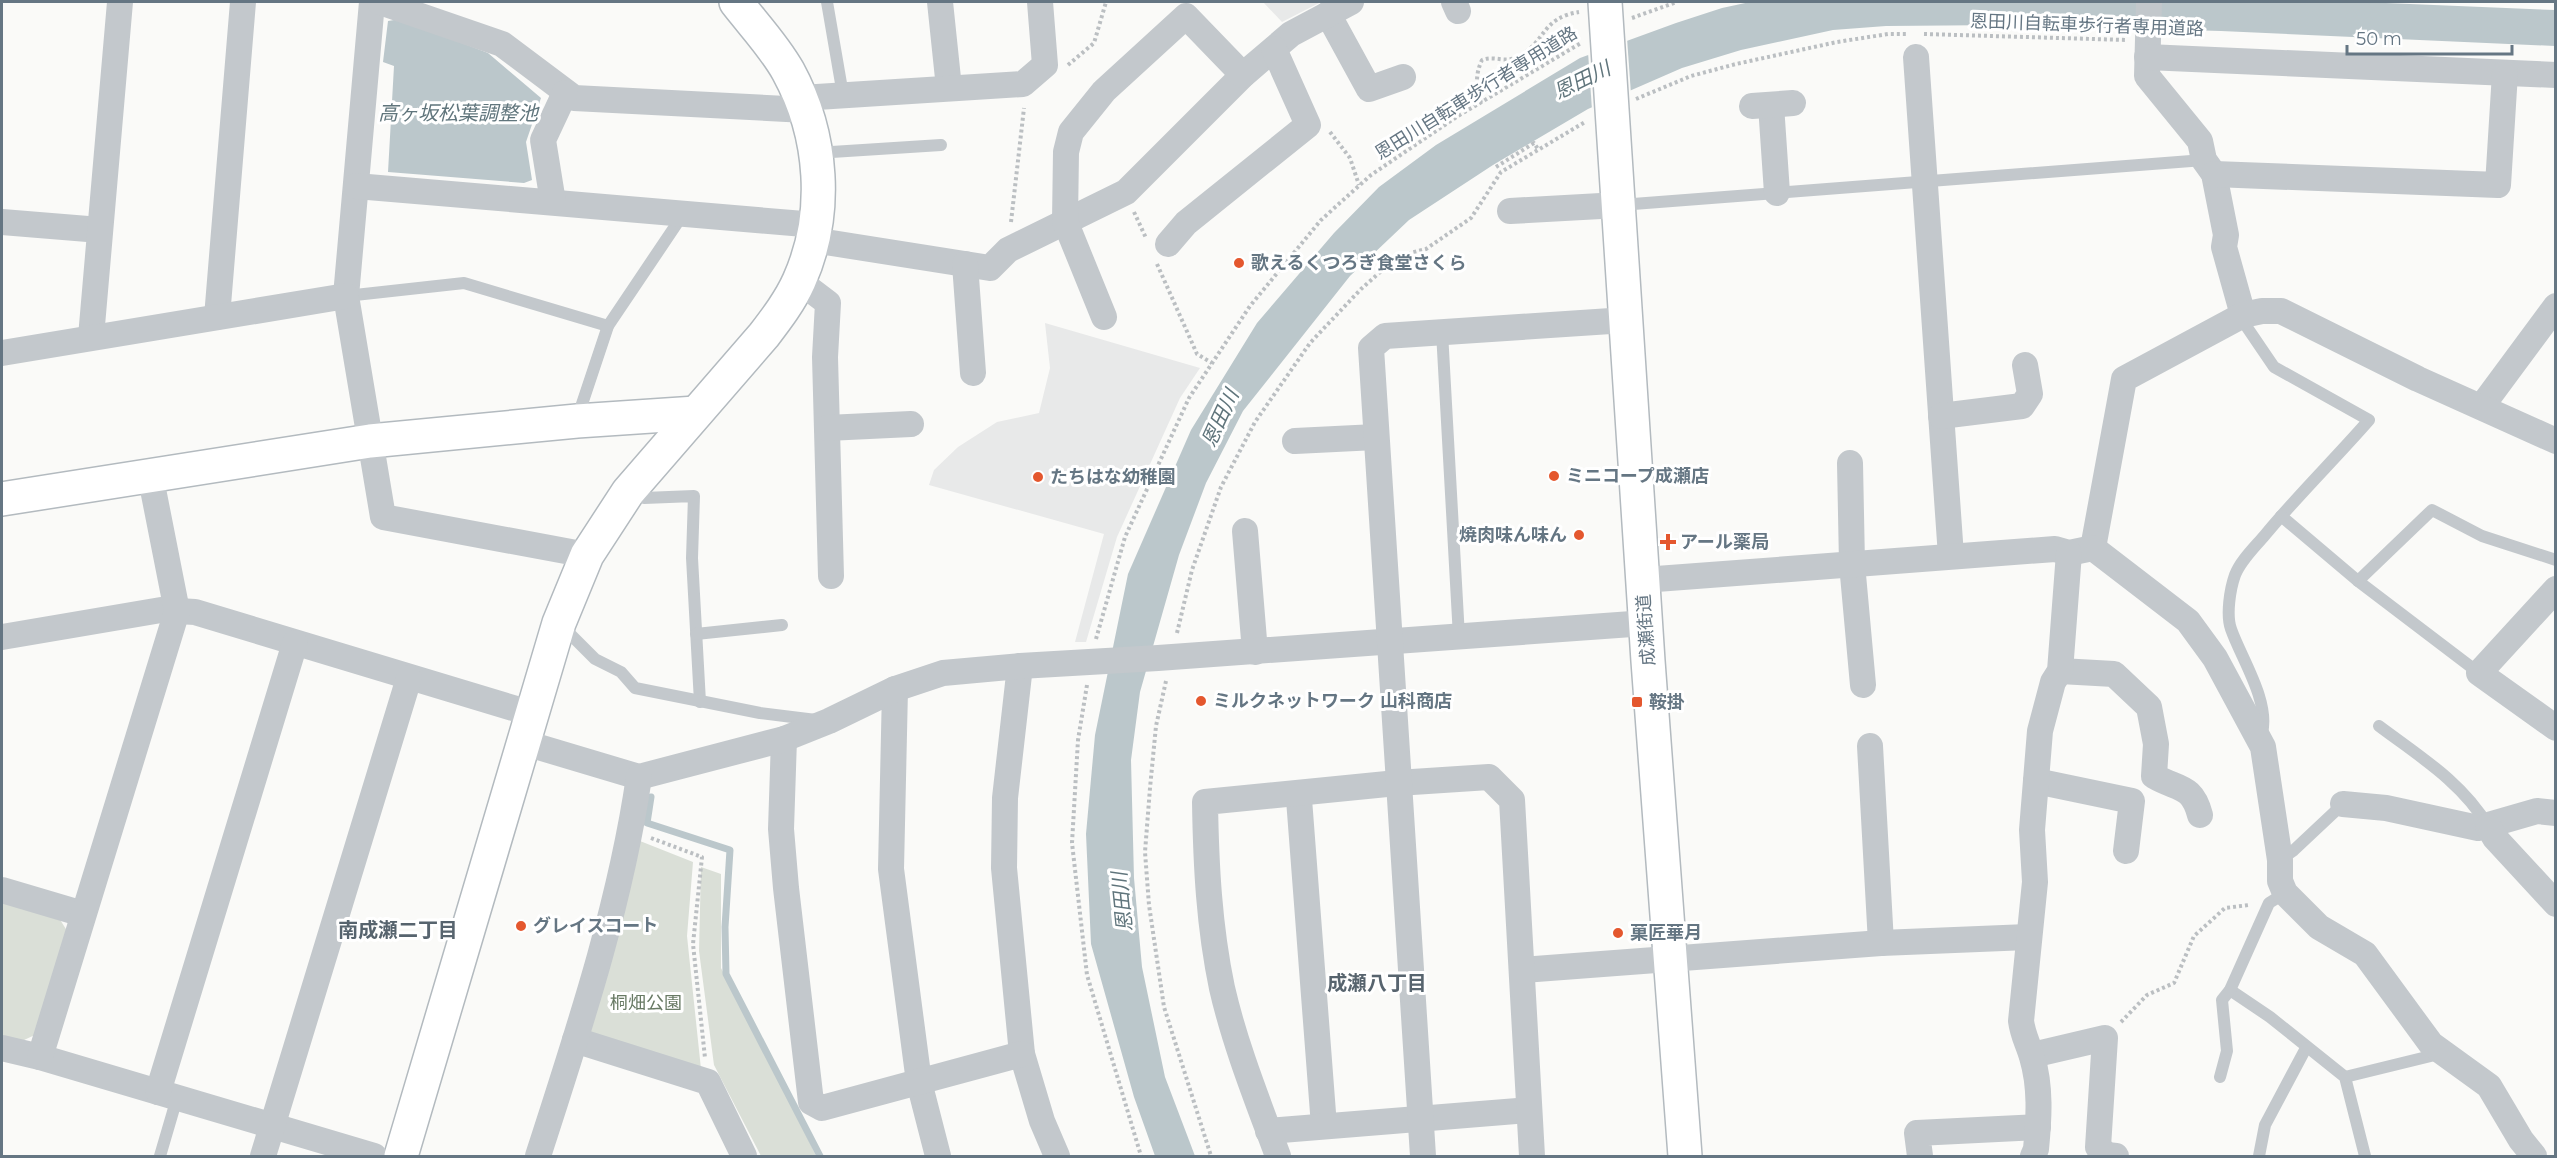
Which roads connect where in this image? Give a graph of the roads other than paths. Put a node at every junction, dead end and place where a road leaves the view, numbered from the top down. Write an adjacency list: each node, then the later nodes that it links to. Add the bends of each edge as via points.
1 (120, 2): 38 (street)
2 (243, 2): 46 (street)
3 (372, 2): 30 (street)
4 (380, 2): 22 (street, via 502,44)
5 (736, 2): 24 (street, via 774,49)
6 (827, 2): 23 (lane)
7 (940, 2): 21 (street)
8 (1040, 2): 21 (street, via 1045,65 1023,84)
9 (1351, 2): 12 (street)
10 (2150, 2): 14 (street)
11 (1180, 9): 18 (street); 36 (street, via 1071,132 1066,152)
12 (1328, 14): 15 (street); 20 (street, via 1369,89)
13 (1601, 23): 33 (street, 成瀬街道, via 1620,103)
14 (2148, 41): 17 (street); 28 (street, via 2147,76 2200,141)
15 (1283, 42): 18 (street); 40 (street, via 1308,125)
16 (1916, 57): 29 (street)
17 (2505, 73): 19 (street); 28 (street, via 2498,185)
18 (1243, 75): 36 (street, via 1126,192)
19 (2556, 75)
20 (1403, 77)
21 (950, 88): 23 (street)
22 (565, 93): 24 (street, via 574,98); 32 (street, via 543,140)
23 (843, 95): 24 (street)
24 (803, 104): 27 (street)
25 (1772, 105): 31 (street)
26 (941, 145): 27 (lane)
27 (816, 153): 39 (street, via 818,198)
28 (2209, 167): 29 (lane); 45 (street)
29 (1925, 180): 31 (lane); 57 (street)
30 (356, 186): 32 (street); 43 (street)
31 (1777, 193): 33 (lane)
32 (553, 202): 35 (street)
33 (1619, 205): 34 (street); 48 (street, 成瀬街道)
34 (1510, 211)
35 (684, 213): 39 (street); 49 (lane)
36 (1065, 221): 41 (street, via 1008,250 990,268); 47 (street)
37 (2, 222): 38 (street)
38 (100, 230): 51 (street)
39 (814, 233): 41 (street); 42 (street)
40 (1157, 249)
41 (964, 264): 53 (street)
42 (799, 281): 56 (street, via 765,335); 60 (street, via 828,303)
43 (346, 296): 46 (street); 49 (lane, via 464,283); 62 (street)
44 (2556, 306): 55 (street)
45 (2241, 316): 55 (street, via 2281,311); 69 (lane, via 2274,367 2369,420); 71 (street, via 2124,379)
46 (217, 317): 51 (street)
47 (1104, 317)
48 (1626, 320): 50 (street); 77 (street, 成瀬街道)
49 (608, 326): 58 (lane)
50 (1442, 332): 61 (street, via 1385,336 1371,348); 86 (lane)
51 (91, 338): 52 (street)
52 (2, 353)
53 (979, 358)
54 (2025, 364): 57 (street, via 2030,394 2022,406)
55 (2482, 406): 64 (street)
56 (696, 413): 58 (street); 67 (street)
57 (1941, 416): 73 (street)
58 (577, 421): 62 (street)
59 (911, 424): 60 (street)
60 (827, 428): 76 (street)
61 (1376, 437): 63 (street); 87 (street)
62 (370, 441): 66 (street); 72 (street, via 383,517)
63 (1295, 441)
64 (2556, 441)
65 (1850, 462): 75 (street)
66 (150, 474): 68 (street); 80 (street)
67 (628, 492): 72 (street); 84 (lane, via 644,498 694,496)
68 (2, 499)
69 (2281, 516): 78 (lane); 102 (lane, via 2236,574 2230,598 2230,627 2251,673 2261,710 2263,729)
70 (1245, 531): 89 (street)
71 (2081, 550): 73 (street); 91 (street); 102 (street, via 2188,621 2215,658)
72 (587, 555): 81 (street)
73 (1951, 556): 75 (street)
74 (2556, 560): 78 (lane, via 2482,536 2432,510)
75 (1852, 564): 77 (street); 94 (street)
76 (831, 576)
77 (1643, 580): 82 (street, 成瀬街道)
78 (2358, 581): 92 (lane)
79 (2556, 589): 92 (street)
80 (177, 611): 85 (street, via 160,610); 88 (street, via 195,612); 119 (street)
81 (560, 623): 96 (lane, via 595,659 621,672 635,688); 100 (street)
82 (1646, 623): 86 (street); 122 (street, 成瀬街道)
83 (782, 625): 84 (lane)
84 (696, 634): 96 (lane)
85 (2, 637)
86 (1459, 637): 87 (street)
87 (1389, 642): 89 (street); 106 (street)
88 (296, 643): 93 (street); 135 (street)
89 (1255, 651): 90 (street)
90 (1020, 666): 95 (street, via 944,673); 129 (street, via 1005,798 1004,868)
91 (2060, 672): 105 (street, via 2053,682 2040,731); 107 (street, via 2114,674 2149,707 2156,744 2154,776)
92 (2479, 673): 99 (street)
93 (409, 678): 100 (street); 139 (street)
94 (1863, 685)
95 (895, 688): 97 (street); 134 (street, via 891,869)
96 (700, 702): 97 (lane)
97 (829, 721): 101 (street)
98 (2379, 726): 113 (lane, via 2456,784)
99 (2556, 728)
100 (529, 729): 104 (street); 145 (street)
101 (784, 739): 104 (street); 134 (street, via 781,829 811,1102 822,1108)
102 (2259, 740): 115 (street, via 2264,747)
103 (1870, 746): 121 (street)
104 (639, 777): 125 (street, via 616,902)
105 (2036, 781): 114 (street, via 2132,801); 120 (street, via 2032,830 2035,882)
106 (1397, 783): 109 (street); 123 (street, via 1489,777 1512,800); 137 (street)
107 (2186, 789): 108 (street); 112 (street, via 2196,798)
108 (2215, 789)
109 (1296, 795): 138 (street); 141 (street, via 1205,802 1206,871 1223,990)
110 (2343, 804): 113 (street, via 2386,808 2478,828); 115 (lane)
111 (2556, 813): 113 (street, via 2537,811)
112 (2200, 815)
113 (2488, 826): 118 (street, via 2494,838)
114 (2126, 851)
115 (2280, 860): 117 (street)
116 (2, 890): 119 (street)
117 (2277, 898): 124 (lane); 128 (street, via 2365,954 2431,1044)
118 (2556, 904)
119 (83, 914): 131 (street)
120 (2028, 937): 121 (street); 130 (street, via 2021,1021 2023,1038)
121 (1881, 943): 122 (street)
122 (1669, 958): 123 (street); 153 (street, 成瀬街道)
123 (1522, 970): 136 (street)
124 (2230, 990): 127 (lane); 132 (lane, via 2222,1000 2227,1051)
125 (575, 1040): 146 (street); 147 (street, via 708,1082)
126 (2, 1048): 131 (street)
127 (2306, 1048): 133 (lane); 157 (lane, via 2265,1125)
128 (2444, 1053): 133 (lane); 159 (street, via 2489,1086)
129 (1022, 1054): 134 (street); 149 (street)
130 (2032, 1056): 140 (street, via 2039,1095); 156 (street, via 2105,1038 2098,1147 2107,1155)
131 (40, 1057): 135 (street)
132 (2220, 1077)
133 (2344, 1077): 158 (lane)
134 (919, 1082): 148 (street)
135 (168, 1095): 139 (street); 142 (lane)
136 (1528, 1110): 137 (street); 152 (street)
137 (1420, 1119): 138 (street); 151 (street)
138 (1324, 1126): 141 (street)
139 (273, 1127): 143 (street); 144 (street)
140 (2038, 1127): 154 (street, via 1917,1133); 155 (street)
141 (1268, 1131): 150 (street)
142 (160, 1156)
143 (263, 1156)
144 (374, 1156)
145 (402, 1156)
146 (538, 1156)
147 (744, 1156)
148 (938, 1156)
149 (1057, 1156)
150 (1278, 1156)
151 (1423, 1156)
152 (1532, 1156)
153 (1685, 1156)
154 (1920, 1156)
155 (2033, 1156)
156 (2116, 1156)
157 (2259, 1156)
158 (2365, 1156)
159 (2534, 1156)

